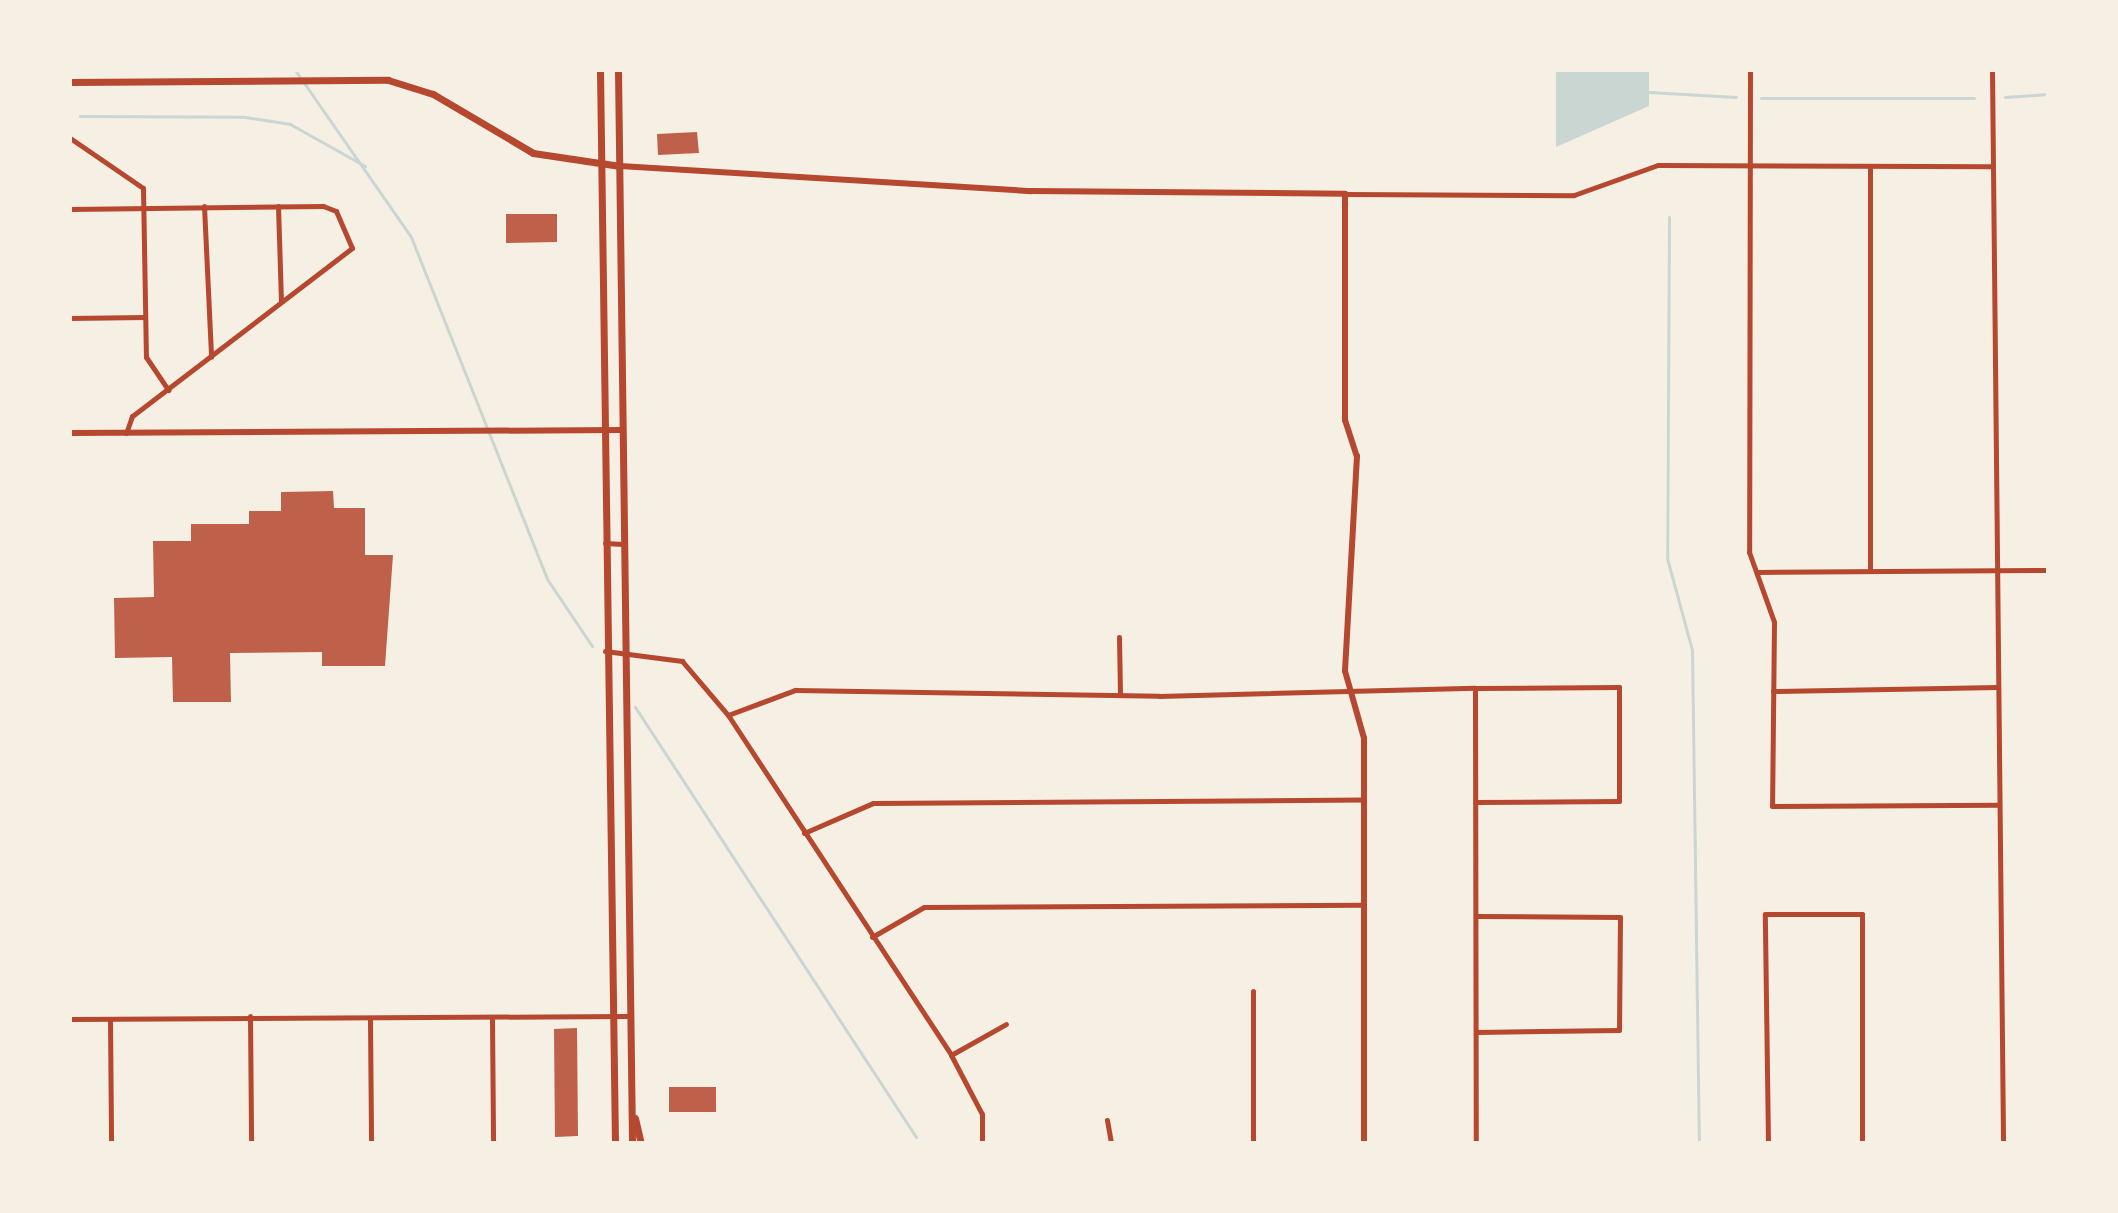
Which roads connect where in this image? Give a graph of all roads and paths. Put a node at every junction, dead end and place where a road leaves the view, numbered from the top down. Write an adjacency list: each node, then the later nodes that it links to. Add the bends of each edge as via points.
1 (600, 70): 8 (main road)
2 (618, 70): 9 (main road)
3 (1750, 70): 7 (street)
4 (1992, 70): 10 (street)
5 (70, 82): 8 (main road, via 318,79 411,86 533,153)
6 (70, 138): 15 (street, via 136,181)
7 (1749, 164): 11 (street); 12 (street, via 1658,165 1574,195); 31 (street, via 1749,552)
8 (602, 165): 9 (main road); 22 (main road)
9 (620, 166): 12 (street, via 1031,191); 23 (main road)
10 (1992, 166): 11 (street); 28 (street)
11 (1870, 167): 30 (street)
12 (1345, 194): 36 (street, via 1345,420 1357,456 1354,591 1344,631)
13 (204, 206): 14 (street); 15 (street); 20 (street)
14 (278, 206): 17 (street); 17 (street, via 336,211 352,248)
15 (144, 208): 16 (street); 18 (street)
16 (70, 209)
17 (281, 302): 20 (street)
18 (145, 317): 19 (street); 21 (street, via 146,357)
19 (70, 318)
20 (211, 357): 21 (street)
21 (168, 390): 25 (street, via 132,416)
22 (605, 430): 23 (street); 25 (street); 26 (main road)
23 (621, 430): 27 (main road)
24 (70, 433): 25 (street)
25 (126, 434)
26 (605, 543): 27 (street); 33 (main road)
27 (623, 544): 34 (main road)
28 (1992, 570): 29 (street); 30 (street); 35 (street)
29 (2048, 570)
30 (1870, 571): 31 (street)
31 (1756, 572): 38 (street, via 1774,622)
32 (1119, 637): 39 (street)
33 (605, 651): 34 (street); 51 (main road)
34 (623, 651): 40 (street, via 682,661); 50 (main road)
35 (1998, 687): 38 (street); 43 (street)
36 (1350, 688): 37 (street); 39 (street); 41 (street, via 1364,738)
37 (1475, 688): 42 (street); 42 (street, via 1619,687 1619,801)
38 (1773, 691): 43 (street, via 1772,806)
39 (1120, 694): 40 (street, via 795,690)
40 (728, 715): 44 (street)
41 (1363, 800): 44 (street, via 873,803); 45 (street)
42 (1475, 802): 46 (street)
43 (1999, 805): 75 (street)
44 (804, 833): 47 (street)
45 (1363, 905): 47 (street, via 924,907); 71 (street)
46 (1476, 916): 57 (street); 57 (street, via 1620,917 1619,1030)
47 (872, 937): 58 (street)
48 (1253, 991): 70 (street)
49 (250, 1016): 53 (street); 55 (street); 62 (street)
50 (628, 1016): 51 (street); 59 (main road)
51 (610, 1017): 54 (street); 65 (main road)
52 (70, 1019): 53 (street)
53 (110, 1019): 61 (street)
54 (492, 1019): 55 (street); 64 (street)
55 (370, 1020): 63 (street)
56 (1006, 1024): 58 (street)
57 (1477, 1032): 72 (street)
58 (951, 1055): 68 (street, via 982,1114)
59 (632, 1102): 66 (main road); 67 (main road)
60 (1107, 1120): 69 (street)
61 (111, 1143)
62 (251, 1143)
63 (371, 1143)
64 (493, 1143)
65 (615, 1143)
66 (632, 1143)
67 (641, 1143)
68 (982, 1143)
69 (1111, 1143)
70 (1253, 1143)
71 (1364, 1143)
72 (1476, 1143)
73 (1768, 1143): 74 (street, via 1765,914 1862,914)
74 (1862, 1143)
75 (2003, 1143)

